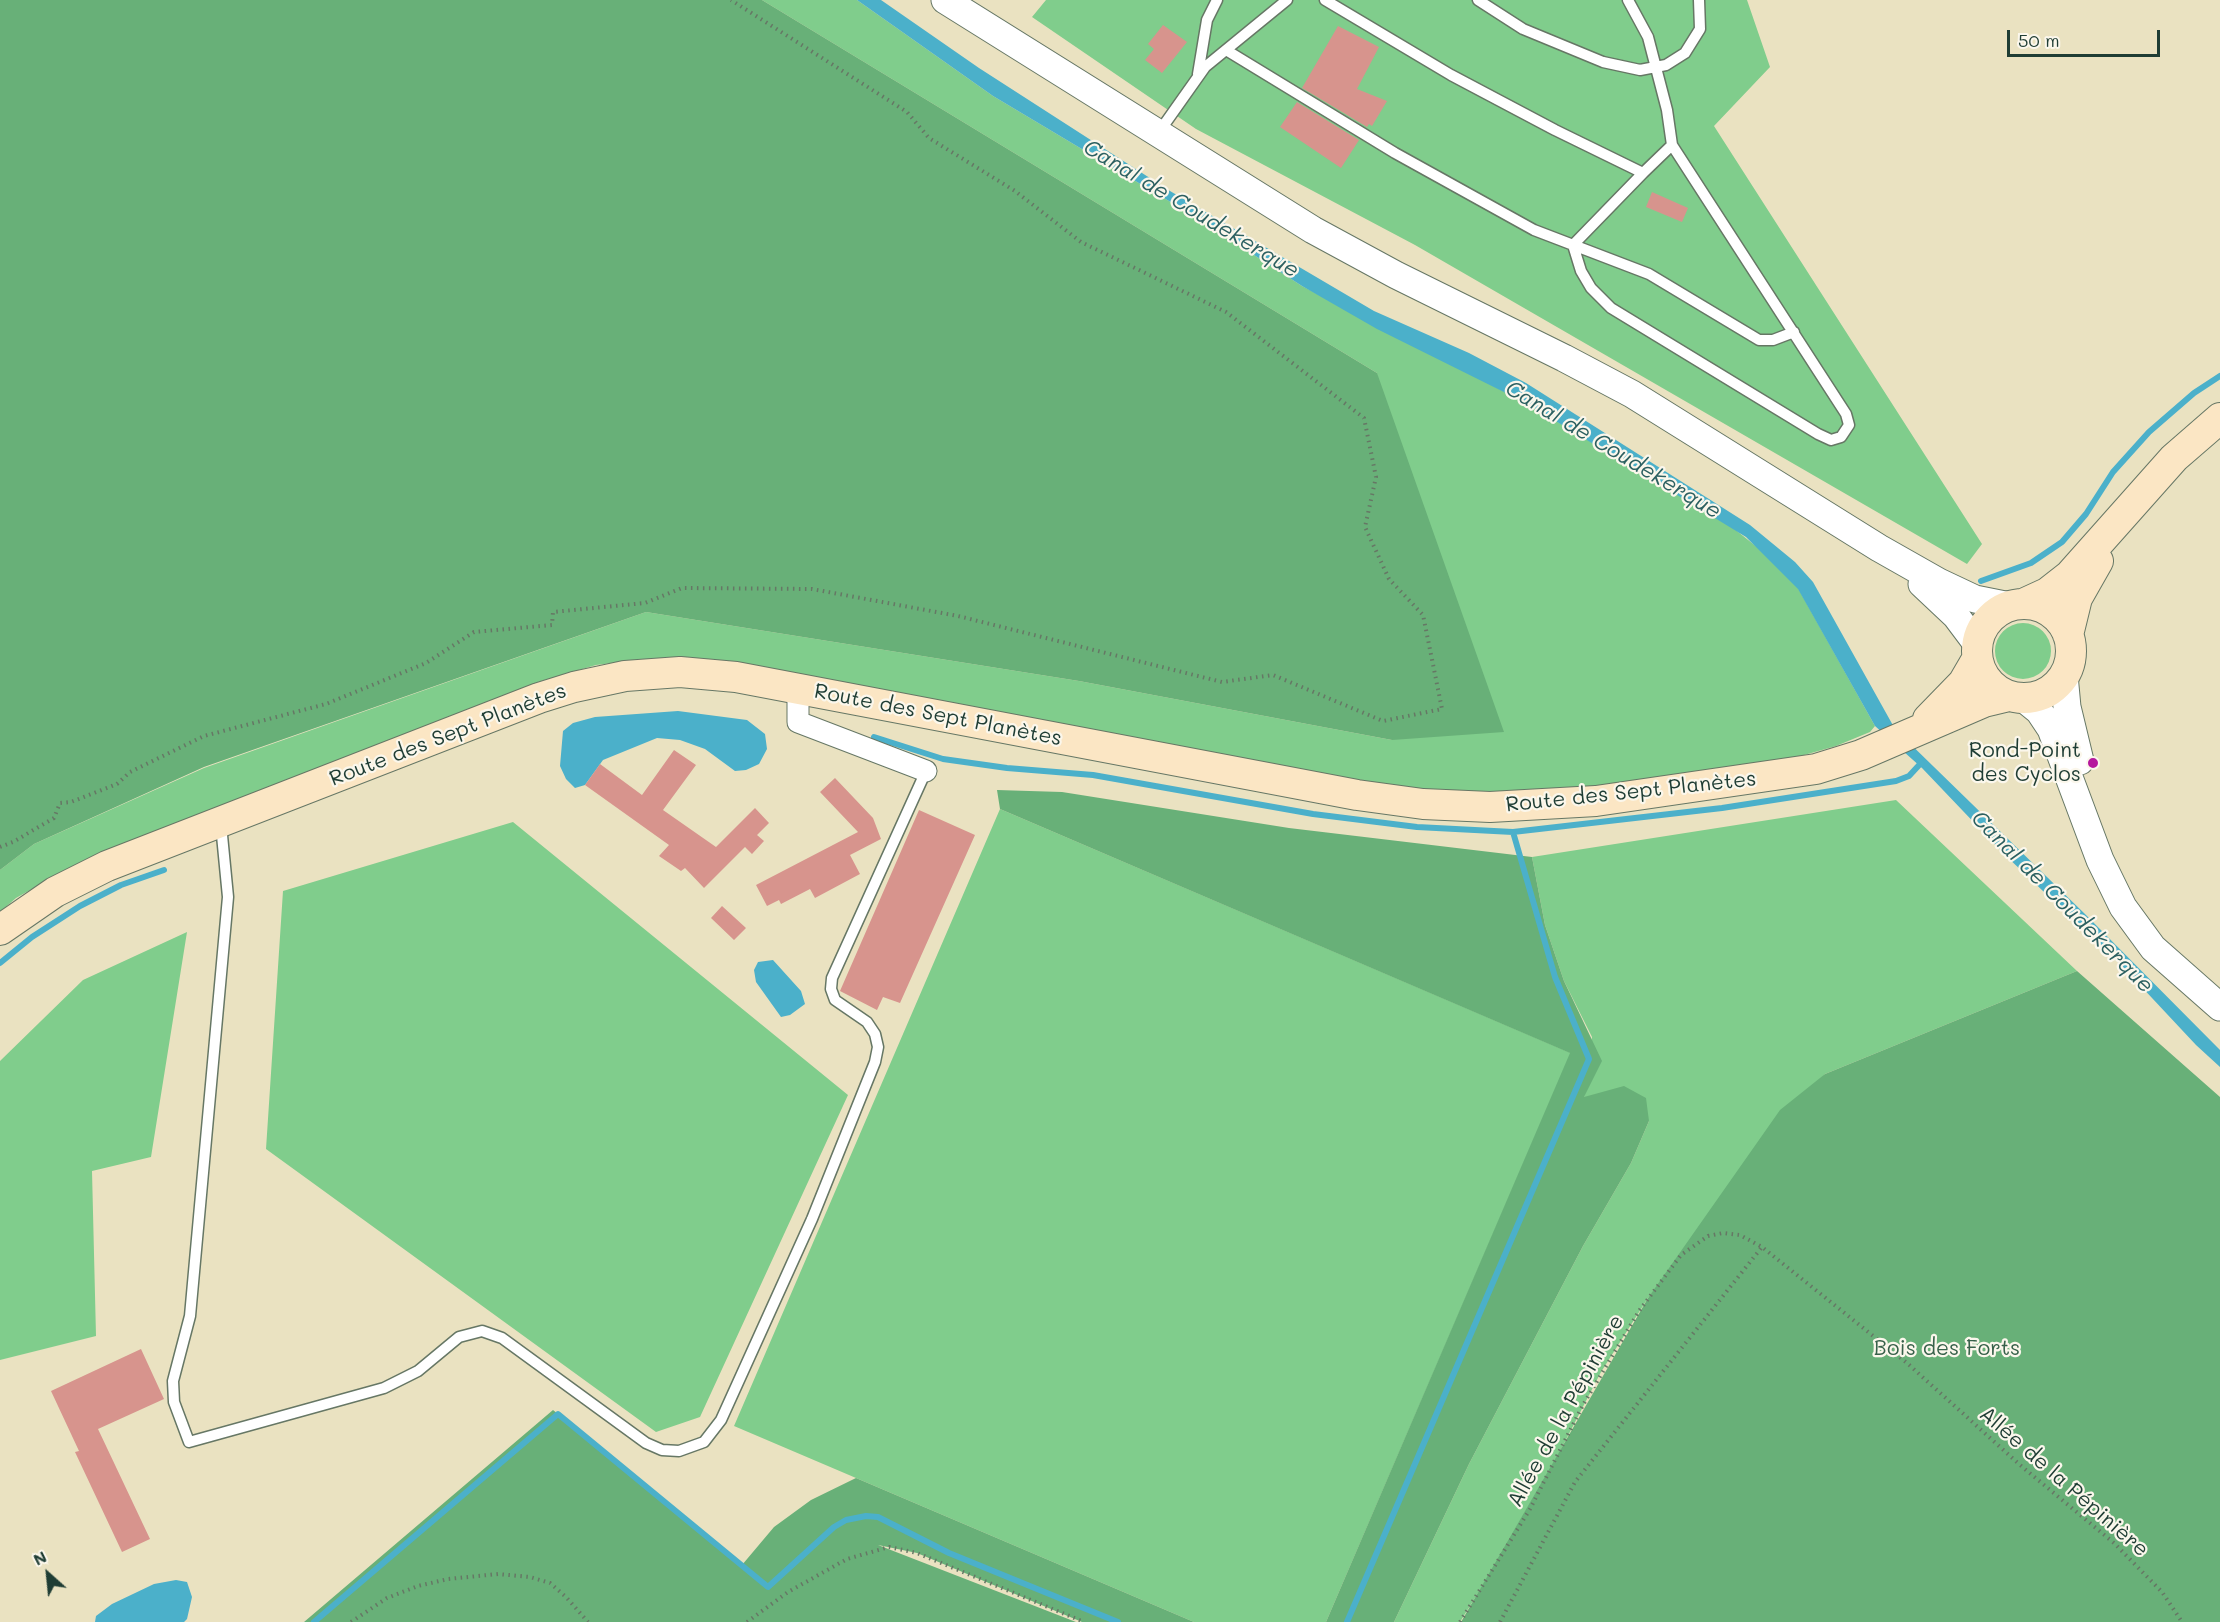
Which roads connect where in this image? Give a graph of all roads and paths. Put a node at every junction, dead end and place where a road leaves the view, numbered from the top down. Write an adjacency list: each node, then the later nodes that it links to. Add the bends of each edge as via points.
1 (731, 0): 29 (path, via 907,112 929,138 1015,191 1081,242 1226,312 1364,418 1376,477 1365,527 1389,579 1423,615 1442,709 1383,721 1273,675 1221,682 958,616 812,589 681,588 645,603 553,612 552,626 474,632 426,663 326,704 204,736 130,772 117,784 60,803 54,818 14,843)
2 (945, 0): 12 (street)
3 (1217, 0): 11 (lane, via 1207,20)
4 (1287, 0): 9 (lane)
5 (1325, 0): 14 (lane, via 1451,75)
6 (1478, 0): 10 (lane, via 1523,28 1595,59 1629,69)
7 (1628, 0): 10 (lane, via 1645,28)
8 (1700, 0): 10 (lane, via 1700,29 1692,46)
9 (1226, 50): 11 (lane); 15 (lane, via 1395,153 1528,226)
10 (1657, 68): 13 (lane)
11 (1197, 76): 12 (lane)
12 (1158, 134): 19 (street, via 1352,252 1632,394)
13 (1672, 145): 14 (lane); 16 (lane)
14 (1643, 173): 15 (lane)
15 (1573, 245): 16 (lane, via 1649,274 1759,340 1773,340); 16 (lane, via 1591,288 1611,308 1818,434 1836,440 1848,429 1846,414)
16 (1794, 332)
17 (2220, 418): 18 (main road, via 2174,458)
18 (2129, 510): 20 (main road, via 2062,582); 21 (main road, via 2082,588)
19 (1879, 548): 20 (street, via 1965,595 1986,603); 22 (street, via 1967,628)
20 (2017, 605): 21 (main road, via 2049,612); 22 (main road, via 1988,621)
21 (2068, 635): 23 (main road, via 2071,655)
22 (1977, 652): 25 (main road, via 1987,681); 26 (main road, Route des Sept Planètes, via 1963,683)
23 (2064, 675): 25 (main road, via 2048,691); 31 (street, via 2077,749 2115,857 2150,922)
24 (798, 688): 26 (main road, Route des Sept Planètes, via 1334,791 1447,806 1529,807 1799,772 1847,760); 27 (street, via 798,722); 28 (main road, Route des Sept Planètes, via 689,672 633,675 590,683 522,705)
25 (2016, 697): 26 (main road, Route des Sept Planètes, via 1989,700); 31 (street, via 2039,711 2055,736 2100,860 2123,907 2153,948)
26 (1914, 731)
27 (926, 771): 28 (lane, via 832,978 835,1000 867,1022 875,1034 875,1062 812,1220 722,1420 704,1442 679,1451 662,1450 646,1443 502,1338 482,1331 459,1337 418,1371 384,1388 189,1442 174,1402 173,1381 190,1316 228,897)
28 (221, 821): 30 (main road, Route des Sept Planètes, via 70,883)
29 (0, 847)
30 (0, 930)
31 (2190, 977): 32 (street)
32 (2220, 1007)
33 (1762, 1247): 38 (path, Allée de la Pépinière, via 1740,1235 1716,1233 1690,1247 1673,1264 1613,1352 1530,1509); 39 (path, via 1575,1482); 40 (path, Allée de la Pépinière, via 1907,1363 2020,1465 2100,1530 2152,1581)
34 (351, 1622): 35 (path, via 387,1598 418,1586 498,1574 550,1583)
35 (588, 1622)
36 (747, 1622): 37 (path, via 788,1592 847,1559 889,1547 917,1553)
37 (1084, 1622)
38 (1460, 1622)
39 (1500, 1622)
40 (2182, 1622)

